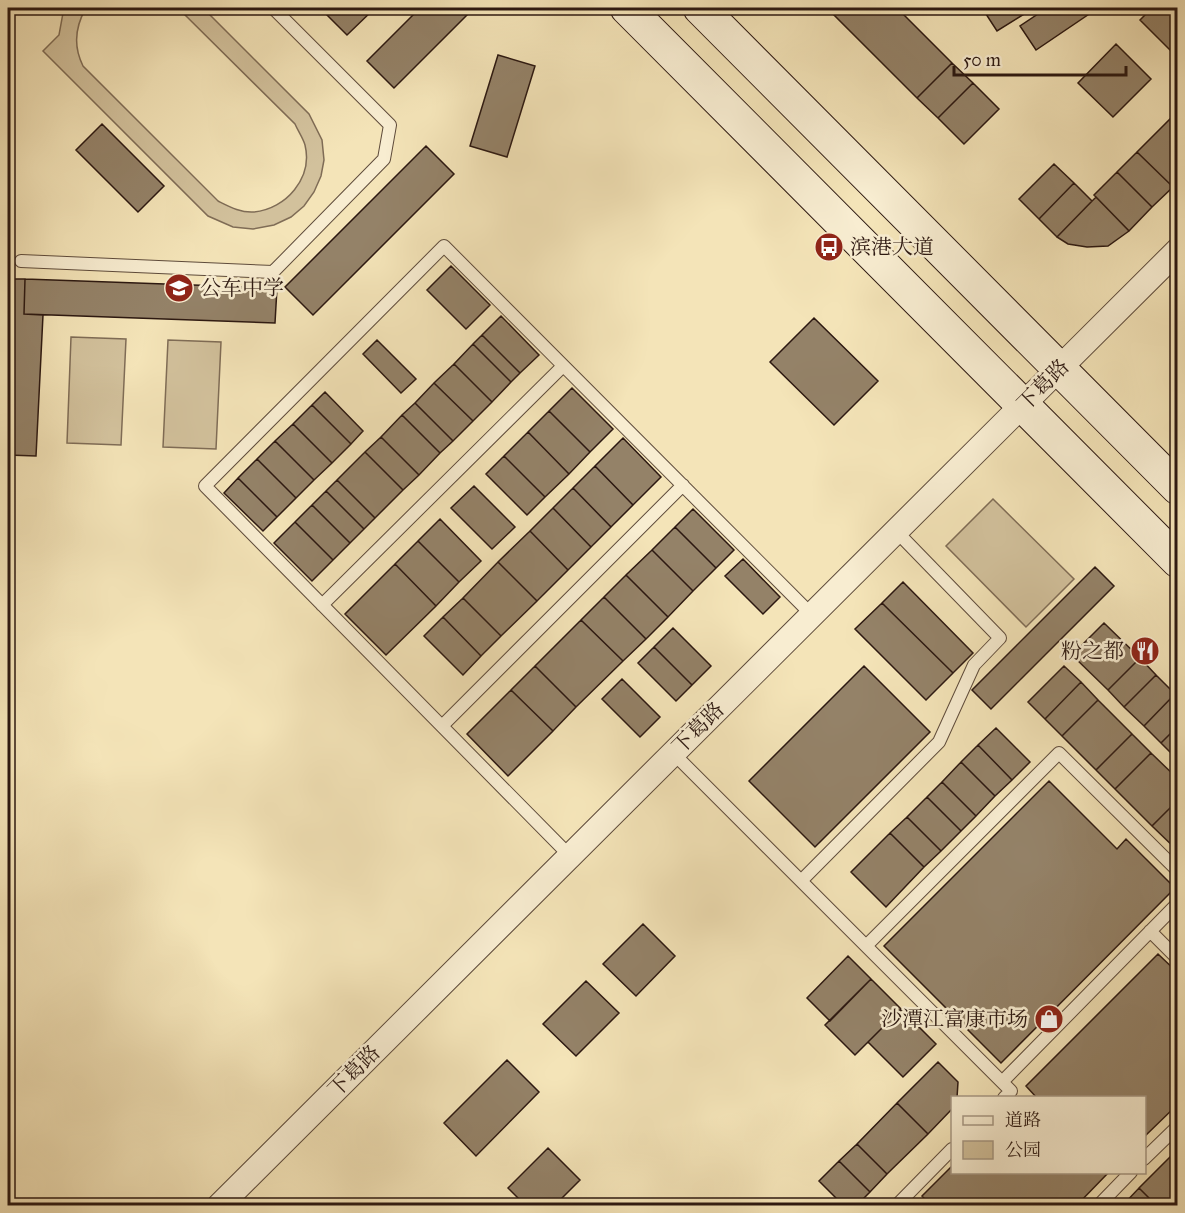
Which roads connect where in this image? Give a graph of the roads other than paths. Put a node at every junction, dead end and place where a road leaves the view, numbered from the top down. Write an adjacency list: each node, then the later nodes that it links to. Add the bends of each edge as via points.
1 (273, 8): 5 (lane, via 390,125 384,159 273,272)
2 (627, 8): 8 (main road)
3 (700, 8): 7 (main road)
4 (1178, 250): 7 (street, 下葛路)
5 (21, 261)
6 (563, 366): 9 (lane); 13 (lane); 13 (lane, via 444,246 205,486)
7 (1059, 369): 8 (street, 下葛路); 10 (main road)
8 (1022, 405): 11 (street, 下葛路); 12 (main road)
9 (683, 485): 14 (lane); 15 (lane)
10 (1178, 488)
11 (896, 531): 14 (street, 下葛路); 19 (lane, via 1000,638 974,665 939,742)
12 (1178, 561)
13 (322, 605): 15 (lane)
14 (812, 615): 16 (street, 下葛路)
15 (442, 726): 17 (lane)
16 (673, 753): 17 (street, 下葛路); 19 (lane)
17 (570, 856): 30 (street, 下葛路)
18 (1178, 870): 22 (lane, via 1059,753)
19 (801, 881): 22 (lane)
20 (1178, 903): 21 (lane)
21 (1150, 931): 23 (lane); 24 (lane)
22 (866, 946): 24 (lane)
23 (1178, 958)
24 (1002, 1082): 25 (lane, via 1011,1091)
25 (1006, 1096)
26 (1178, 1126): 28 (lane)
27 (951, 1150): 31 (lane, via 899,1203)
28 (1146, 1157)
29 (1130, 1174): 32 (lane)
30 (219, 1206)
31 (902, 1206)
32 (1098, 1206)

